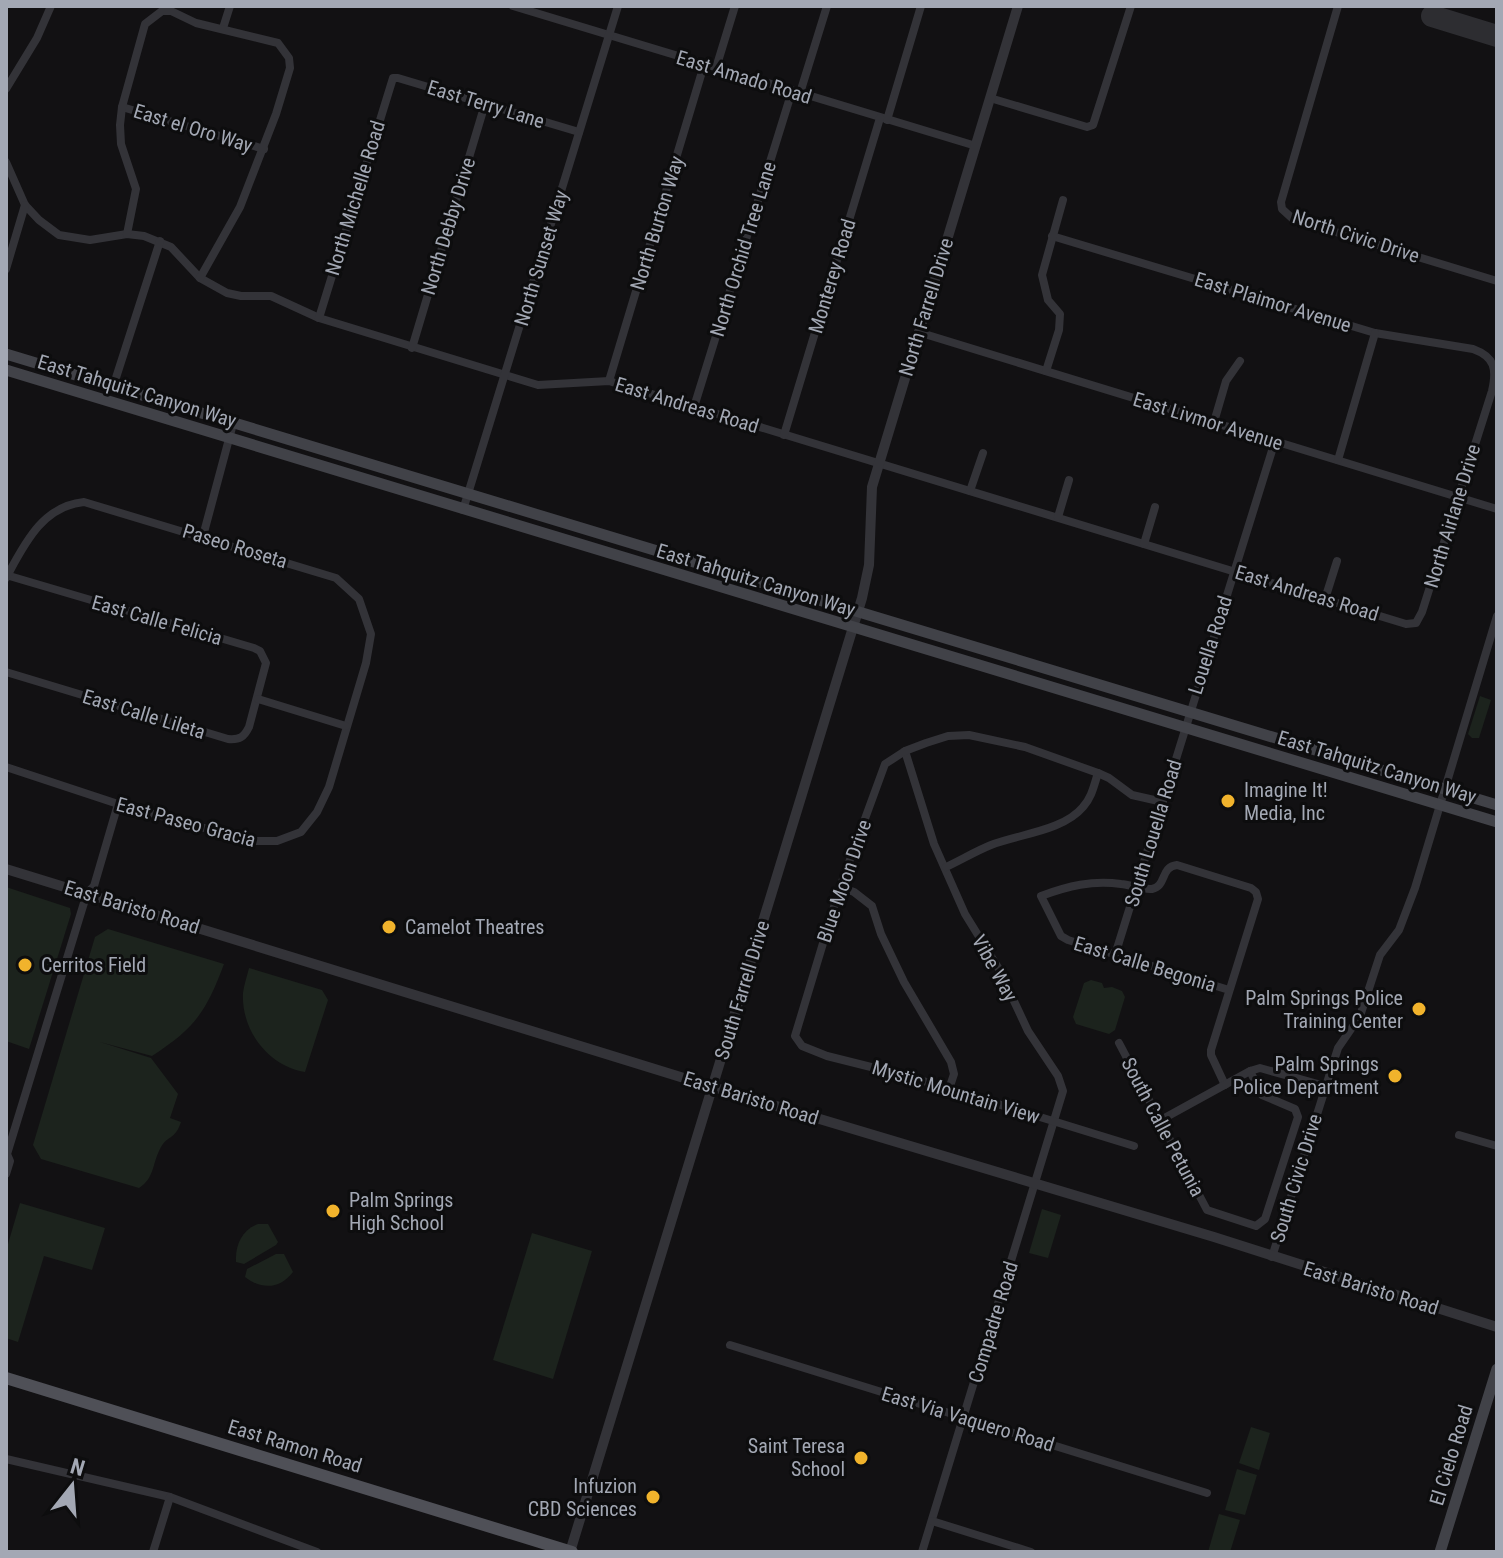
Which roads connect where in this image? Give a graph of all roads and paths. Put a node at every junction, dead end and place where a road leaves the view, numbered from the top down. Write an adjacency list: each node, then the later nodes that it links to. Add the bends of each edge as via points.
1 (51, 6): 16 (street)
2 (230, 6): 11 (street)
3 (513, 6): 12 (street, East Amado Road)
4 (618, 6): 12 (street, North Sunset Way)
5 (735, 6): 14 (street)
6 (827, 6): 17 (street, North Orchid Tree Lane)
7 (921, 6): 21 (street, Monterey Road)
8 (1018, 6): 18 (street, North Farrell Drive)
9 (1131, 6): 18 (street, via 1093,125)
10 (1338, 6): 33 (street, North Civic Drive, via 1282,209 1293,219)
11 (223, 28): 20 (street, via 171,11 152,16 141,35); 24 (street, via 278,43 289,58)
12 (609, 36): 13 (street, East Amado Road); 22 (street, North Sunset Way)
13 (704, 65): 14 (street, East Amado Road); 44 (street, North Burton Way)
14 (716, 68): 17 (street, East Amado Road)
15 (393, 78): 19 (street, East Terry Lane); 34 (street, North Michelle Road)
16 (6, 89)
17 (796, 92): 21 (street, East Amado Road); 46 (street, North Orchid Tree Lane)
18 (990, 98): 23 (street, North Farrell Drive)
19 (485, 104): 22 (street, East Terry Lane); 37 (street, North Debby Drive)
20 (122, 107): 24 (street, East el Oro Way); 28 (street, via 121,144 136,189)
21 (884, 119): 23 (street, East Amado Road); 49 (street, Monterey Road)
22 (579, 132): 43 (street, North Sunset Way)
23 (976, 146): 35 (street, North Farrell Drive)
24 (264, 149): 32 (street, via 240,207)
25 (6, 162): 27 (street, East Andreas Road)
26 (1063, 200): 29 (street)
27 (25, 205): 28 (street, East Andreas Road, via 59,235 90,240); 31 (street)
28 (127, 234): 30 (street, East Andreas Road)
29 (1052, 236): 36 (street, East Plaimor Avenue); 42 (street, via 1042,275 1048,300 1060,314)
30 (160, 241): 32 (street, East Andreas Road); 45 (street)
31 (6, 269)
32 (200, 278): 34 (street, East Andreas Road, via 227,293 271,296)
33 (1497, 281)
34 (319, 318): 37 (street, East Andreas Road)
35 (918, 332): 42 (street, East Livmor Avenue); 54 (street, North Farrell Drive)
36 (1375, 333): 40 (street, East Plaimor Avenue, via 1473,349); 53 (street)
37 (412, 348): 43 (street, East Andreas Road)
38 (6, 354): 45 (main road, East Tahquitz Canyon Way)
39 (1240, 361): 47 (street, via 1226,381)
40 (1493, 362): 58 (street, North Airlane Drive, via 1492,391)
41 (6, 370): 50 (main road, East Tahquitz Canyon Way)
42 (1046, 371): 47 (street, East Livmor Avenue)
43 (506, 376): 44 (street, East Andreas Road, via 538,385); 57 (street, North Sunset Way)
44 (609, 381): 46 (street, East Andreas Road)
45 (113, 387): 48 (main road, East Tahquitz Canyon Way)
46 (694, 407): 49 (street, East Andreas Road)
47 (1214, 422): 51 (street, East Livmor Avenue)
48 (233, 424): 50 (street); 57 (main road, East Tahquitz Canyon Way)
49 (784, 435): 54 (street, East Andreas Road)
50 (229, 439): 61 (main road, East Tahquitz Canyon Way); 63 (street)
51 (1275, 441): 53 (street, East Livmor Avenue); 66 (street, Louella Road)
52 (983, 453): 56 (street)
53 (1338, 460): 58 (street, East Livmor Avenue)
54 (878, 463): 56 (street, East Andreas Road); 69 (street, North Farrell Drive, via 869,565)
55 (1069, 480): 62 (street)
56 (970, 491): 62 (street, East Andreas Road)
57 (468, 495): 61 (street, North Sunset Way); 69 (main road, East Tahquitz Canyon Way)
58 (1458, 497): 60 (street, East Livmor Avenue); 71 (street, North Airlane Drive)
59 (1155, 507): 64 (street)
60 (1497, 509)
61 (463, 510): 72 (main road, East Tahquitz Canyon Way)
62 (1058, 517): 64 (street, East Andreas Road)
63 (203, 536): 67 (street, Paseo Roseta, via 78,502 48,515); 76 (street, Paseo Roseta, via 322,573 359,599 369,623 370,650)
64 (1144, 544): 66 (street, East Andreas Road)
65 (1337, 561): 68 (street)
66 (1234, 571): 68 (street, East Andreas Road); 75 (street, Louella Road)
67 (6, 576): 74 (street, East Calle Felicia, via 254,648 266,663)
68 (1325, 599): 71 (street, East Andreas Road)
69 (858, 612): 72 (street, South Farrell Drive); 75 (main road, East Tahquitz Canyon Way)
70 (1497, 616): 81 (street)
71 (1416, 623)
72 (853, 627): 77 (main road, East Tahquitz Canyon Way); 99 (street, South Farrell Drive)
73 (6, 672): 74 (street, East Calle Lileta, via 228,739 245,735)
74 (258, 699): 76 (street)
75 (1189, 711): 77 (street, South Louella Road); 81 (main road, East Tahquitz Canyon Way)
76 (346, 726): 83 (street, East Paseo Gracia, via 322,802 301,832 290,837 251,841)
77 (1185, 729): 82 (street, South Louella Road); 84 (main road, East Tahquitz Canyon Way)
78 (905, 751): 80 (street, via 948,736 969,735 1025,747); 87 (street, Vibe Way); 90 (street, Blue Moon Drive, via 885,764)
79 (6, 767): 83 (street, East Paseo Gracia)
80 (1098, 773): 82 (street, via 1132,795); 87 (street, via 1092,794 1073,816 990,845)
81 (1446, 789): 84 (street, South Civic Drive); 85 (main road, East Tahquitz Canyon Way)
82 (1163, 802): 89 (street, South Louella Road)
83 (118, 804): 91 (street, via 94,886)
84 (1441, 805): 86 (main road, East Tahquitz Canyon Way); 98 (street, South Civic Drive, via 1399,930 1380,955 1360,1016 1338,1048)
85 (1497, 805)
86 (1497, 822)
87 (946, 867): 102 (street, Vibe Way, via 965,914 1058,1076 1063,1091)
88 (6, 869): 91 (street, East Baristo Road)
89 (1137, 886): 92 (street, South Louella Road); 92 (street, East Calle Begonia, via 1071,884 1041,896 1061,936); 93 (street, via 1157,888 1165,870 1177,865 1256,892)
90 (840, 887): 94 (street, Blue Moon Drive); 100 (street, via 872,906 904,982 951,1062)
91 (87, 893): 99 (street, East Baristo Road); 106 (street)
92 (1115, 955): 93 (street, East Calle Begonia)
93 (1229, 990): 97 (street, via 1211,1055)
94 (799, 1022): 100 (street, Mystic Mountain View, via 795,1036 813,1051)
95 (1119, 1043): 101 (street, South Calle Petunia)
96 (1250, 1071): 97 (street); 98 (street, via 1267,1069); 101 (street, South Calle Petunia, via 1262,1095 1295,1109 1298,1117 1261,1224 1207,1210)
97 (1225, 1085): 101 (street)
98 (1325, 1086): 109 (street, South Civic Drive)
99 (713, 1087): 108 (street, East Baristo Road); 121 (street, South Farrell Drive)
100 (949, 1089): 102 (street, Mystic Mountain View)
101 (1159, 1121)
102 (1054, 1122): 104 (street, Mystic Mountain View); 108 (street, Vibe Way)
103 (1459, 1135): 105 (street)
104 (1134, 1146)
105 (1497, 1146)
106 (7, 1154): 107 (street)
107 (6, 1174)
108 (1035, 1183): 109 (street, East Baristo Road); 114 (street, Compadre Road)
109 (1272, 1257): 110 (street, East Baristo Road)
110 (1497, 1327)
111 (730, 1345): 114 (street, East Via Vaquero Road)
112 (1497, 1369): 124 (main road, El Cielo Road)
113 (6, 1378): 121 (main road, East Ramon Road)
114 (964, 1418): 116 (street, East Via Vaquero Road); 118 (street, Compadre Road)
115 (6, 1459): 117 (street)
116 (1207, 1493)
117 (170, 1497): 119 (street); 120 (street)
118 (932, 1521): 122 (street, Compadre Road); 123 (street)
119 (153, 1552)
120 (317, 1552)
121 (571, 1552)
122 (922, 1552)
123 (1031, 1552)
124 (1440, 1552)

